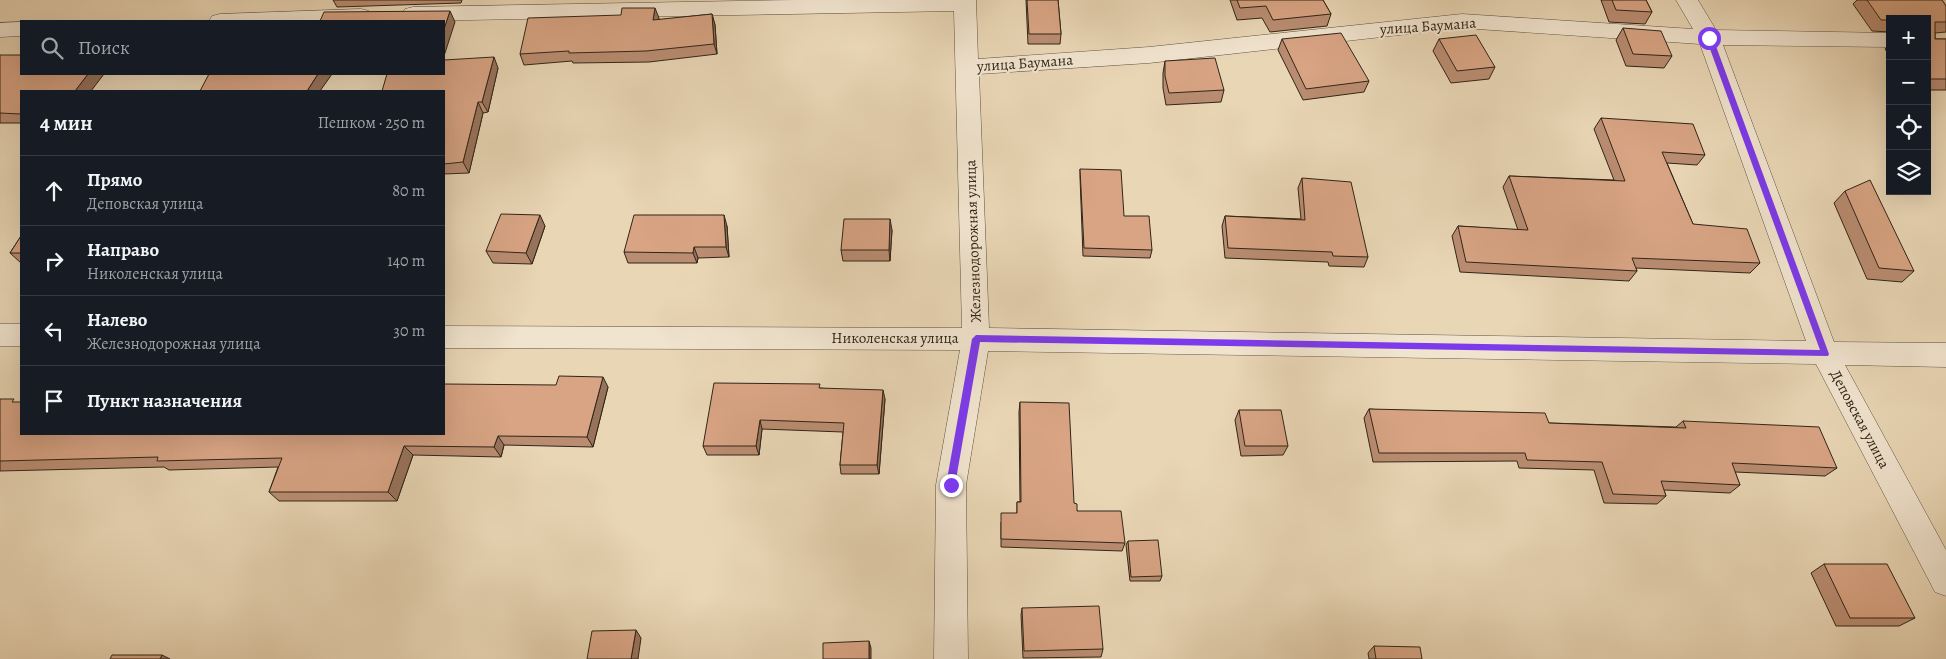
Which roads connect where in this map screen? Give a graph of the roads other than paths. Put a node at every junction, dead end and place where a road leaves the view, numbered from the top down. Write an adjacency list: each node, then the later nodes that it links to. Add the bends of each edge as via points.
1 (1687, 0): 6 (street, Деповская улица)
2 (965, 2): 3 (street); 8 (street, Железнодорожная улица)
3 (248, 20)
4 (20, 29): 5 (street)
5 (0, 30)
6 (1709, 38): 7 (street, улица Баумана); 8 (street, улица Баумана, via 1462,21 1148,55); 13 (street, Деповская улица)
7 (1886, 40)
8 (968, 67): 12 (street, Железнодорожная улица)
9 (0, 335): 10 (street)
10 (20, 336)
11 (445, 337): 12 (street, Николенская улица)
12 (976, 339): 13 (street, Николенская улица); 16 (street, Железнодорожная улица, via 951,485)
13 (1825, 354): 14 (street, Николенская улица); 15 (street, Деповская улица)
14 (1946, 355)
15 (1946, 581)
16 (951, 659)

